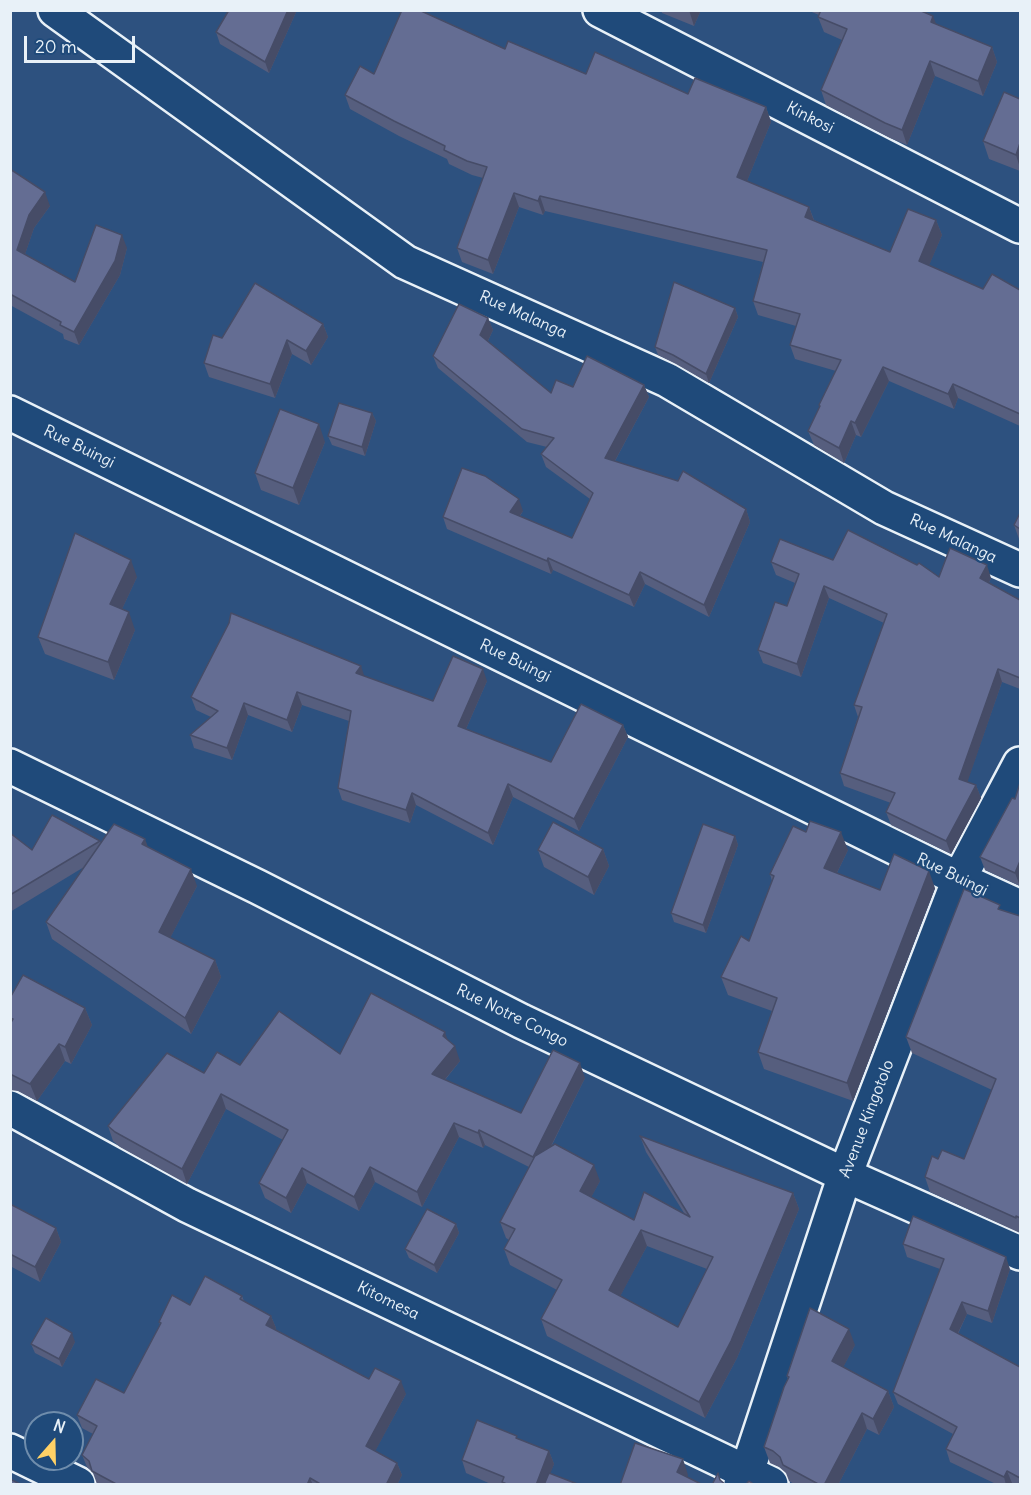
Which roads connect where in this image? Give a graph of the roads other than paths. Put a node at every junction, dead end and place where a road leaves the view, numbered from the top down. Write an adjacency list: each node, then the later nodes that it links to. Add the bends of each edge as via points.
1 (55, 10): 5 (street, Rue Malanga, via 405,262 667,380 884,508)
2 (600, 10): 3 (street, Kinkosi)
3 (1020, 226)
4 (10, 413): 8 (street, Rue Buingi)
5 (1020, 570)
6 (1020, 764): 8 (street, Avenue Kingotolo)
7 (10, 766): 11 (street, Rue Notre Congo, via 521,1021)
8 (959, 879): 9 (street, Rue Buingi); 11 (street, Avenue Kingotolo)
9 (1020, 907)
10 (10, 1108): 14 (street, Kitomesa, via 188,1205)
11 (845, 1175): 12 (street, Rue Notre Congo); 14 (street, Avenue Kingotolo)
12 (1020, 1253)
13 (10, 1451): 15 (street)
14 (753, 1481)
15 (78, 1485)

